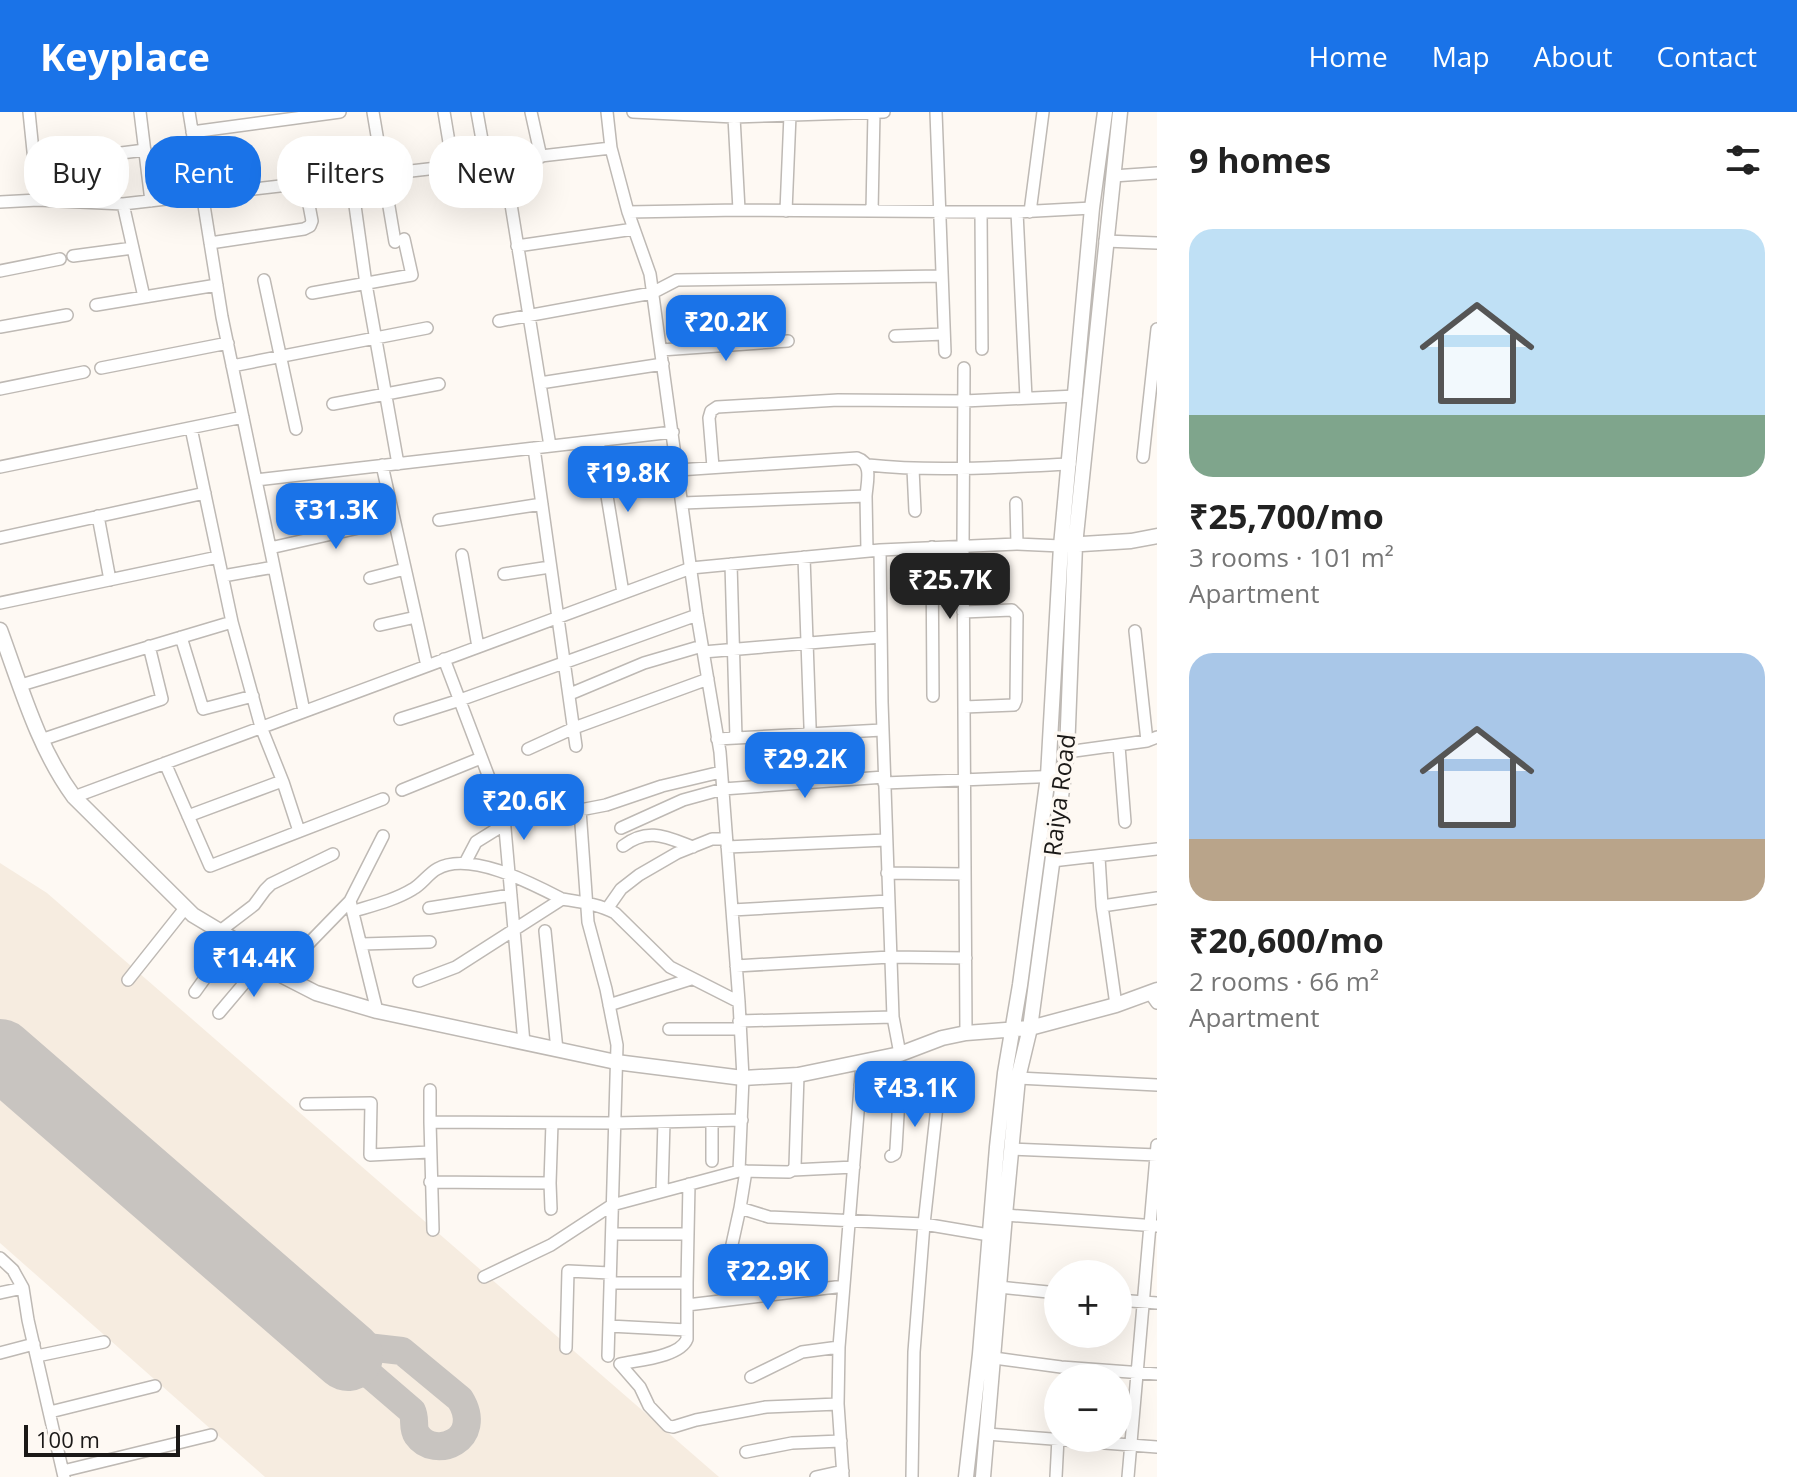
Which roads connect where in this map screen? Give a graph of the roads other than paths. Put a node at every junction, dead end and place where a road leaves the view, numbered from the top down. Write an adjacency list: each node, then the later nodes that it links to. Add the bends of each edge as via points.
1 (29, 112): 20 (street)
2 (140, 112): 27 (street)
3 (189, 112): 19 (street)
4 (340, 112): 19 (street)
5 (373, 112): 22 (street)
6 (444, 112): 23 (street)
7 (477, 112): 24 (street)
8 (531, 112): 25 (street)
9 (607, 112): 26 (street)
10 (633, 112): 17 (street)
11 (874, 112): 12 (street); 18 (street); 43 (street)
12 (884, 112)
13 (936, 112): 47 (street)
14 (1043, 112): 46 (street)
15 (1105, 112): 40 (street, Raiya Road)
16 (1120, 112): 31 (street, Raiya Road)
17 (734, 115): 18 (street); 41 (street)
18 (790, 115): 42 (street)
19 (192, 132): 21 (street)
20 (31, 136)
21 (193, 136)
22 (377, 136)
23 (448, 136)
24 (481, 136)
25 (536, 136)
26 (611, 148): 29 (street); 44 (street)
27 (145, 150): 28 (street)
28 (129, 152)
29 (543, 157)
30 (1157, 173): 31 (street)
31 (1113, 176): 49 (street, Raiya Road)
32 (24, 201): 33 (street)
33 (0, 202)
34 (124, 208): 53 (street)
35 (204, 208): 50 (street)
36 (310, 208): 50 (street, via 312,221 304,229)
37 (355, 208): 59 (street)
38 (392, 208): 59 (street, via 412,275)
39 (511, 208): 52 (street)
40 (1092, 208): 46 (street); 90 (street, Raiya Road)
41 (739, 210): 42 (street); 44 (street)
42 (786, 211): 43 (street)
43 (872, 211): 47 (street)
44 (628, 212): 48 (street)
45 (981, 212): 46 (street); 47 (street); 76 (street)
46 (1023, 212): 91 (street)
47 (941, 213): 57 (street)
48 (634, 229): 52 (street); 62 (street)
49 (1105, 241): 51 (street); 124 (street, Raiya Road)
50 (210, 243): 60 (street)
51 (1157, 243)
52 (517, 246): 66 (street)
53 (133, 248): 54 (street); 63 (street)
54 (73, 256)
55 (60, 259): 56 (street)
56 (0, 271)
57 (942, 276): 62 (street, via 677,280); 71 (street)
58 (264, 280): 79 (street)
59 (366, 284): 61 (street); 73 (street)
60 (217, 285): 63 (street); 75 (street)
61 (312, 293)
62 (652, 293): 66 (street); 77 (street)
63 (144, 297): 64 (street)
64 (96, 305)
65 (67, 315): 68 (street)
66 (528, 316): 67 (street); 86 (street)
67 (499, 321)
68 (0, 327)
69 (427, 328): 73 (street)
70 (1157, 329): 80 (street)
71 (944, 334): 72 (street); 78 (street)
72 (895, 336)
73 (376, 339): 79 (street); 89 (street)
74 (788, 341): 77 (street)
75 (228, 343): 82 (street); 83 (street)
76 (982, 349)
77 (661, 350): 81 (street)
78 (945, 352)
79 (281, 357): 82 (street); 96 (street)
80 (1155, 362): 101 (street)
81 (663, 364): 86 (street); 97 (street)
82 (232, 366): 94 (street)
83 (101, 368)
84 (964, 368): 92 (street)
85 (84, 372): 88 (street)
86 (540, 383): 99 (street)
87 (439, 384): 89 (street)
88 (0, 389)
89 (386, 395): 93 (street); 102 (street)
90 (1076, 396): 91 (street); 103 (street, Raiya Road)
91 (1026, 398): 92 (street)
92 (964, 401): 107 (street, via 838,400 717,407 709,418); 109 (street)
93 (333, 404)
94 (243, 417): 95 (street); 111 (street)
95 (191, 428): 106 (street); 112 (street)
96 (296, 429)
97 (673, 432): 98 (street); 110 (street)
98 (598, 441): 99 (street); 141 (street)
99 (550, 446): 100 (street)
100 (534, 448): 102 (street); 116 (street)
101 (1143, 457)
102 (398, 464): 104 (street)
103 (1070, 464): 109 (street); 124 (street, Raiya Road)
104 (382, 465): 111 (street); 119 (street)
105 (868, 465): 107 (street, via 857,458); 108 (street); 113 (street)
106 (0, 467)
107 (713, 467): 110 (street)
108 (913, 469): 109 (street); 117 (street)
109 (964, 469): 125 (street)
110 (678, 470): 114 (street)
111 (256, 480): 127 (street)
112 (205, 493): 118 (street); 130 (street)
113 (866, 496): 114 (street); 128 (street)
114 (682, 503): 135 (street)
115 (1016, 503): 123 (street)
116 (542, 504): 120 (street); 134 (street)
117 (915, 511)
118 (98, 516): 122 (street); 140 (street)
119 (394, 520): 127 (street); 136 (street)
120 (439, 520)
121 (1157, 536): 124 (street)
122 (0, 538)
123 (1017, 544): 124 (street); 125 (street)
124 (1068, 545): 181 (street, Raiya Road); 185 (street, Raiya Road)
125 (963, 546): 126 (street); 143 (street)
126 (932, 547): 128 (street); 165 (street)
127 (270, 548): 133 (street)
128 (874, 550): 131 (street); 152 (street)
129 (462, 555): 155 (street)
130 (218, 557): 138 (street); 140 (street)
131 (804, 557): 132 (street); 153 (street)
132 (731, 564): 135 (street); 156 (street)
133 (274, 567): 138 (street); 168 (street)
134 (550, 567): 137 (street); 146 (street)
135 (691, 568): 141 (street); 144 (street)
136 (405, 569): 139 (street); 145 (street)
137 (504, 574)
138 (223, 576): 147 (street)
139 (370, 578)
140 (110, 580): 142 (street)
141 (623, 593): 146 (street)
142 (0, 603)
143 (963, 612): 167 (street); 167 (street, via 1012,610 1017,615 1014,705)
144 (697, 615): 157 (street); 159 (street)
145 (416, 617): 148 (street); 160 (street)
146 (557, 618): 155 (street); 159 (street)
147 (232, 622): 151 (street); 164 (street)
148 (380, 625)
149 (0, 630): 162 (street)
150 (1135, 631): 176 (street)
151 (181, 637): 154 (street); 164 (street, via 203,709)
152 (881, 637): 153 (street); 172 (street)
153 (806, 643): 156 (street); 173 (street)
154 (149, 646): 162 (street); 177 (street, via 162,699)
155 (478, 647): 158 (street)
156 (734, 648): 157 (street); 174 (street)
157 (703, 649): 161 (street); 163 (street, via 644,663)
158 (444, 659): 160 (street); 166 (street)
159 (564, 662): 163 (street); 166 (street)
160 (427, 666): 168 (street)
161 (708, 679): 171 (street); 175 (street)
162 (21, 685): 177 (street)
163 (570, 694): 171 (street)
164 (253, 696): 170 (street)
165 (933, 696)
166 (460, 700): 169 (street); 182 (street)
167 (964, 707): 188 (street)
168 (304, 711): 170 (street)
169 (400, 719)
170 (261, 727): 183 (street); 189 (street)
171 (574, 728): 178 (street); 180 (street)
172 (882, 730): 173 (street); 187 (street)
173 (811, 735): 174 (street); 190 (street)
174 (736, 738): 175 (street)
175 (717, 739): 184 (street)
176 (1152, 739): 179 (street)
177 (41, 740): 193 (street)
178 (576, 746)
179 (1119, 746): 181 (street); 196 (street)
180 (528, 749)
181 (1067, 752): 186 (street, Raiya Road)
182 (481, 758): 192 (street); 197 (street)
183 (165, 763): 193 (street); 195 (street)
184 (721, 772): 191 (street); 217 (street, via 580,810)
185 (1048, 776): 186 (street); 188 (street); 249 (street, Raiya Road)
186 (1064, 776): 208 (street, Raiya Road)
187 (884, 780): 188 (street); 190 (street); 201 (street)
188 (965, 780): 212 (street)
189 (282, 781): 195 (street); 199 (street)
190 (812, 782): 191 (street)
191 (723, 789): 198 (street, via 683,800); 202 (street)
192 (402, 790)
193 (74, 797): 220 (street)
194 (383, 799): 199 (street)
195 (188, 816): 199 (street, via 210,866)
196 (1125, 822)
197 (505, 824): 209 (street, via 472,845); 211 (street)
198 (621, 828)
199 (299, 831)
200 (383, 836): 218 (street)
201 (886, 840): 202 (street); 210 (street)
202 (727, 843): 204 (street, via 712,839); 223 (street)
203 (623, 846): 204 (street, via 635,837 654,835)
204 (693, 847): 222 (street, via 639,875)
205 (1157, 849): 207 (street)
206 (333, 854): 224 (street, via 271,884)
207 (1099, 857): 208 (street); 219 (street)
208 (1052, 861): 247 (street, Raiya Road)
209 (465, 863): 211 (street); 218 (street, via 438,868 411,890 384,902)
210 (887, 873): 212 (street); 216 (street)
211 (510, 874): 213 (street); 215 (street)
212 (965, 874): 231 (street)
213 (511, 895): 221 (street); 225 (street)
214 (1157, 898): 219 (street)
215 (562, 899): 217 (street); 225 (street)
216 (888, 901): 223 (street); 230 (street)
217 (586, 903): 222 (street); 241 (street)
218 (352, 906): 229 (street); 234 (street)
219 (1102, 906): 242 (street)
220 (186, 907): 224 (street); 236 (street)
221 (429, 908)
222 (607, 909): 235 (street, via 670,967)
223 (732, 910): 233 (street)
224 (220, 931): 227 (street)
225 (514, 931): 237 (street, via 456,967); 251 (street)
226 (545, 931): 252 (street)
227 (233, 939): 232 (street); 238 (street)
228 (430, 942): 229 (street)
229 (362, 944): 243 (street)
230 (890, 957): 231 (street); 233 (street); 245 (street)
231 (966, 958): 250 (street)
232 (263, 961): 234 (street); 244 (street)
233 (736, 966): 240 (street)
234 (279, 974): 243 (street, via 316,993)
235 (691, 979): 240 (street); 241 (street)
236 (128, 980)
237 (419, 981)
238 (195, 992)
239 (1155, 996): 242 (street)
240 (739, 1002): 246 (street)
241 (609, 1005): 254 (street)
242 (1116, 1005): 247 (street)
243 (377, 1011): 251 (street)
244 (219, 1013)
245 (893, 1017): 246 (street); 253 (street)
246 (739, 1025): 248 (street); 257 (street)
247 (1030, 1028): 249 (street); 258 (street, Raiya Road)
248 (669, 1029)
249 (1012, 1030): 250 (street); 293 (street, Raiya Road, via 999,1133)
250 (966, 1033): 253 (street)
251 (524, 1043): 252 (street)
252 (557, 1050): 254 (street)
253 (900, 1054): 255 (street)
254 (616, 1062): 257 (street); 269 (street)
255 (862, 1063): 256 (street); 260 (street)
256 (798, 1075): 257 (street); 277 (street)
257 (743, 1078): 264 (street)
258 (1018, 1078): 261 (street); 271 (street, Raiya Road)
259 (900, 1081): 260 (street); 274 (street, via 896,1149); 288 (street, via 932,1077 939,1088)
260 (860, 1085): 276 (street)
261 (1157, 1085)
262 (430, 1090): 266 (street)
263 (306, 1104): 272 (street, via 371,1103 370,1155)
264 (742, 1120): 265 (street); 278 (street)
265 (712, 1121): 267 (street); 275 (street)
266 (430, 1122): 268 (street); 272 (street)
267 (664, 1122): 269 (street); 282 (street)
268 (552, 1123): 269 (street); 280 (street)
269 (615, 1123): 283 (street)
270 (1157, 1145): 273 (street)
271 (1011, 1149): 273 (street); 286 (street, Raiya Road)
272 (429, 1152): 279 (street)
273 (1157, 1155): 289 (street)
274 (891, 1156)
275 (712, 1161)
276 (854, 1167): 277 (street); 287 (street)
277 (793, 1170): 278 (street)
278 (743, 1171): 281 (street); 284 (street)
279 (430, 1182): 280 (street); 290 (street)
280 (550, 1183): 285 (street)
281 (689, 1184): 282 (street); 292 (street)
282 (662, 1191): 283 (street)
283 (612, 1205): 291 (street); 296 (street, via 551,1245)
284 (740, 1208): 287 (street, via 769,1217); 294 (street)
285 (551, 1209)
286 (1005, 1215): 289 (street); 293 (street, Raiya Road)
287 (850, 1220): 288 (street); 299 (street)
288 (924, 1224): 293 (street); 336 (street)
289 (1153, 1225): 304 (street)
290 (433, 1230)
291 (612, 1234): 292 (street); 297 (street)
292 (688, 1234): 298 (street)
293 (996, 1236): 300 (street, Raiya Road); 337 (street, Raiya Road)
294 (731, 1249)
295 (0, 1258): 301 (street)
296 (484, 1277)
297 (610, 1278): 298 (street); 306 (street); 310 (street, via 568,1271)
298 (687, 1283): 305 (street)
299 (844, 1286): 305 (street); 309 (street)
300 (999, 1287): 302 (street); 314 (street, Raiya Road)
301 (23, 1288): 303 (street); 311 (street)
302 (1044, 1292)
303 (0, 1293)
304 (1151, 1303): 317 (street)
305 (687, 1305): 307 (street)
306 (609, 1326): 307 (street); 313 (street)
307 (687, 1330): 321 (street, via 682,1348 620,1364 668,1426 766,1407)
308 (104, 1342): 311 (street)
309 (839, 1347): 319 (street, via 802,1352); 321 (street)
310 (566, 1348)
311 (36, 1350): 312 (street); 322 (street)
312 (0, 1353)
313 (608, 1356)
314 (994, 1358): 315 (street); 324 (street, Raiya Road)
315 (1044, 1369)
316 (1132, 1373): 317 (street)
317 (1136, 1373): 318 (street); 323 (street)
318 (1157, 1374)
319 (751, 1377)
320 (155, 1386): 322 (street)
321 (838, 1404): 327 (street)
322 (50, 1412): 333 (street)
323 (1132, 1422)
324 (987, 1434): 326 (street); 338 (street, Raiya Road)
325 (211, 1435): 333 (street)
326 (1044, 1437)
327 (841, 1441): 330 (street); 334 (street)
328 (1132, 1446): 329 (street)
329 (1157, 1447)
330 (746, 1452)
331 (1057, 1452): 339 (street)
332 (1130, 1452): 340 (street)
333 (64, 1474)
334 (843, 1474): 335 (street)
335 (816, 1477)
336 (912, 1477)
337 (966, 1477)
338 (983, 1477)
339 (1056, 1477)
340 (1128, 1477)

